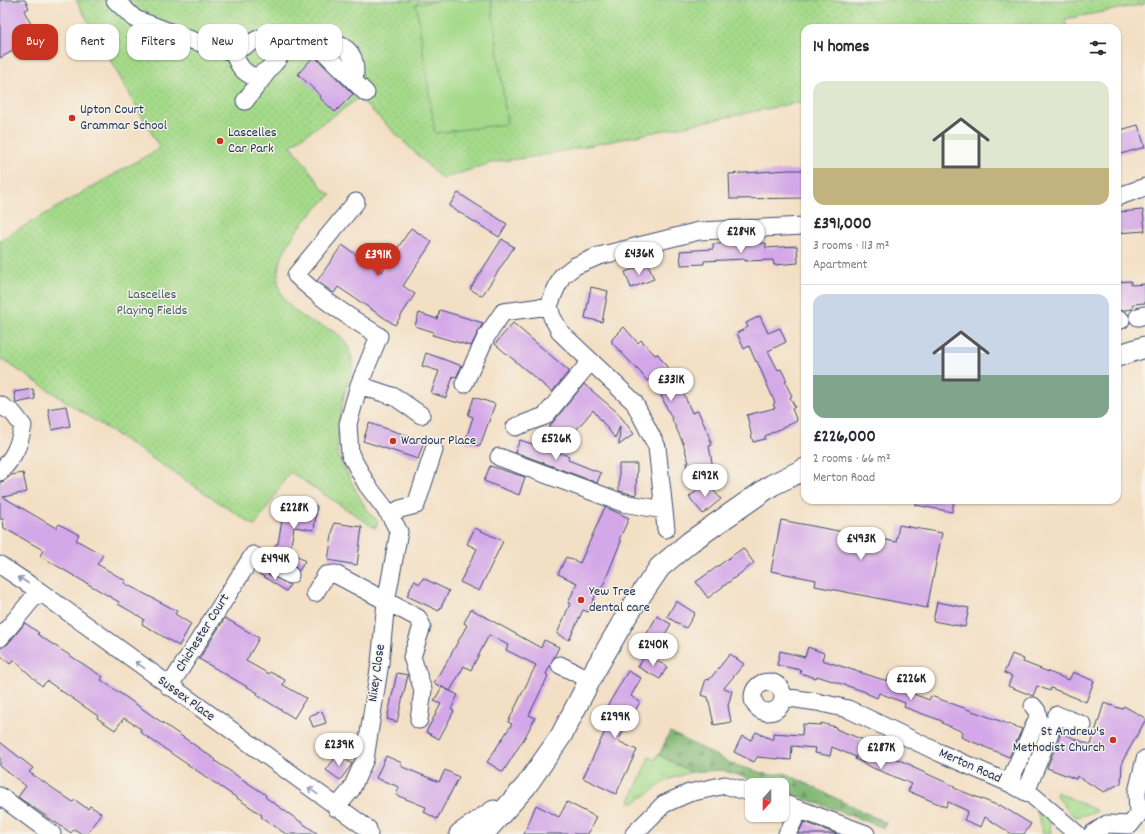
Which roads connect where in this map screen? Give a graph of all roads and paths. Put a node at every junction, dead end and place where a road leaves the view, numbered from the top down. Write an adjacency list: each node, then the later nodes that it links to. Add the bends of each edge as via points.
1 (115, 0): 2 (street, via 135,19)
2 (198, 42)
3 (237, 60): 6 (street, via 246,74 255,77)
4 (278, 60): 6 (street)
5 (333, 60): 7 (street)
6 (268, 71): 8 (street)
7 (366, 93)
8 (245, 101)
9 (1145, 187): 10 (street)
10 (1121, 196)
11 (356, 202): 18 (street, via 296,275 320,296 379,336)
12 (801, 226): 13 (street, via 699,231 599,256 576,266 562,276)
13 (549, 306): 16 (street, via 561,333); 17 (street, via 503,312 486,336)
14 (1145, 347): 15 (main road)
15 (1121, 355)
16 (590, 362): 21 (street, via 545,416); 26 (street, via 634,402 657,447)
17 (464, 384)
18 (359, 385): 20 (street, via 394,397); 27 (street, via 348,424 350,454 367,485)
19 (0, 405): 25 (street, via 13,413 23,426 19,445)
20 (421, 415)
21 (515, 427)
22 (434, 450): 27 (street, via 416,505 400,508)
23 (499, 457): 26 (street, via 623,503)
24 (801, 471): 36 (main road, via 772,485 690,542 660,567 627,615)
25 (0, 472)
26 (664, 510): 28 (street)
27 (390, 515): 33 (street, Nixey Close, via 399,532)
28 (666, 529)
29 (0, 565): 31 (street, Sussex Place, one-way to 29)
30 (290, 575): 37 (street, Chichester Court, via 253,555)
31 (39, 591): 34 (street); 37 (street, Sussex Place, one-way to 31)
32 (314, 593): 33 (street, via 326,575 334,574)
33 (386, 602): 40 (street, via 418,618 422,626 412,657 423,690); 49 (street, Nixey Close, via 380,664 365,759 351,790)
34 (0, 638)
35 (560, 665): 36 (street)
36 (590, 680): 44 (main road, via 561,736)
37 (169, 687): 49 (street, Sussex Place, one-way to 37)
38 (783, 697): 43 (street, Merton Road, via 848,709)
39 (1033, 706): 43 (street, via 1038,717)
40 (419, 720)
41 (1083, 725): 46 (street, via 1058,716)
42 (1145, 759): 59 (street, via 1137,792 1138,815 1130,825 1107,824)
43 (1009, 783): 46 (street, Merton Road)
44 (526, 786): 54 (main road); 55 (main road)
45 (745, 791): 56 (street, via 725,785 689,793 664,804)
46 (1026, 792): 51 (street, Merton Road)
47 (0, 796): 52 (street)
48 (789, 806): 50 (street)
49 (336, 808): 53 (street, Sussex Place, via 368,829)
50 (799, 810): 57 (street); 58 (street)
51 (1071, 832)
52 (52, 834)
53 (369, 834)
54 (460, 834)
55 (483, 834)
56 (634, 834)
57 (787, 834)
58 (866, 834)
59 (1092, 834)

